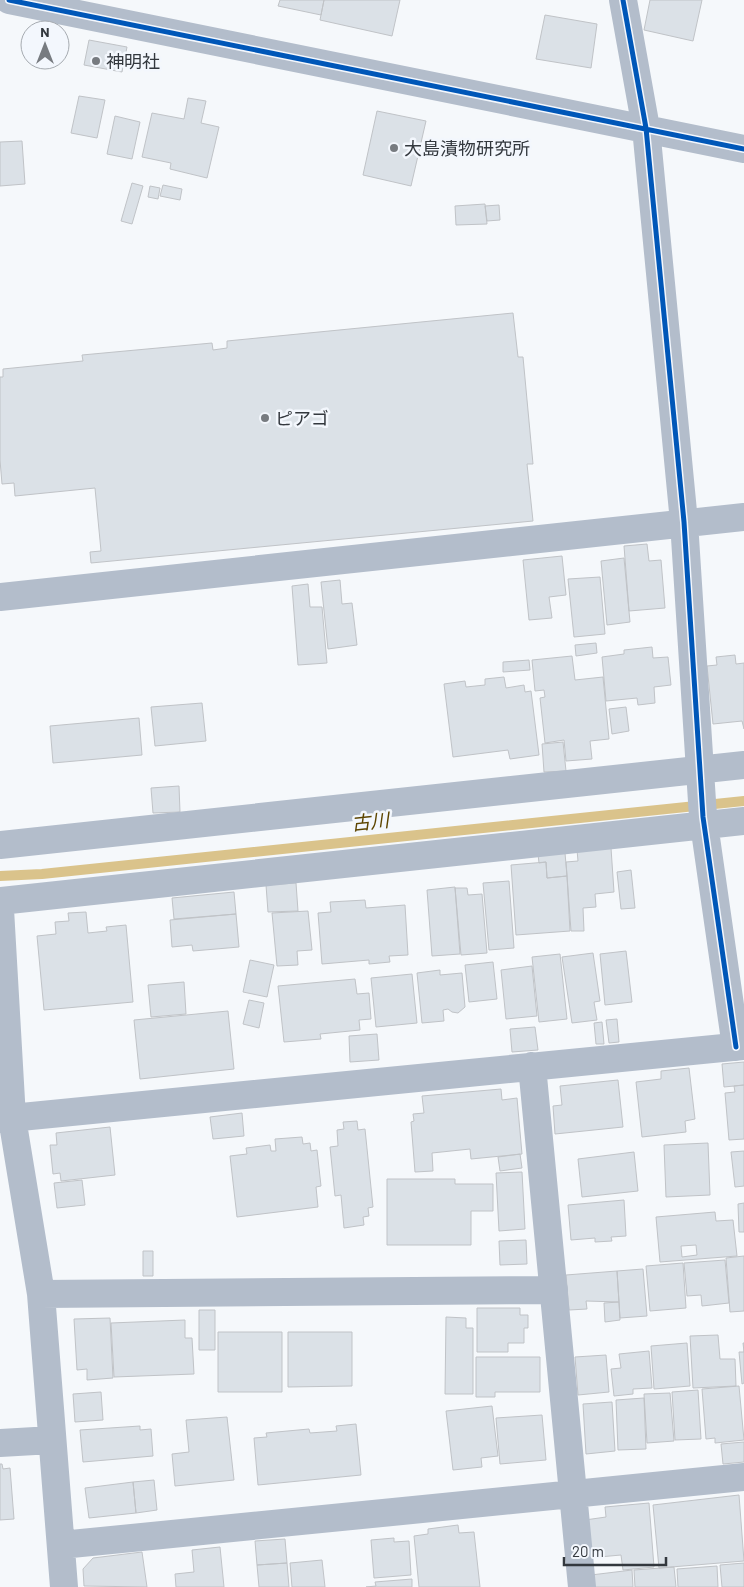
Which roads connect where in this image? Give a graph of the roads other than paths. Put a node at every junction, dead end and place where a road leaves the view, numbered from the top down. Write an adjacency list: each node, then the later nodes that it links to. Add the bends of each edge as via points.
1 (9, 0): 3 (street)
2 (623, 0): 3 (street)
3 (646, 128): 4 (street); 6 (street)
4 (744, 149)
5 (744, 517): 6 (street)
6 (684, 522): 7 (street); 9 (street)
7 (0, 597)
8 (744, 766): 9 (street)
9 (699, 775): 10 (street); 12 (street)
10 (703, 821): 11 (street); 13 (street); 15 (street)
11 (744, 821)
12 (0, 845)
13 (0, 901)
14 (0, 909): 17 (street)
15 (740, 1046): 16 (street)
16 (532, 1066): 17 (street); 18 (street)
17 (6, 1119): 19 (street)
18 (554, 1290): 19 (street); 23 (street)
19 (41, 1294): 20 (street)
20 (52, 1440): 21 (street); 24 (street)
21 (0, 1443)
22 (744, 1477): 23 (street)
23 (573, 1494): 24 (street); 26 (street)
24 (61, 1545): 25 (street)
25 (64, 1587)
26 (582, 1587)

